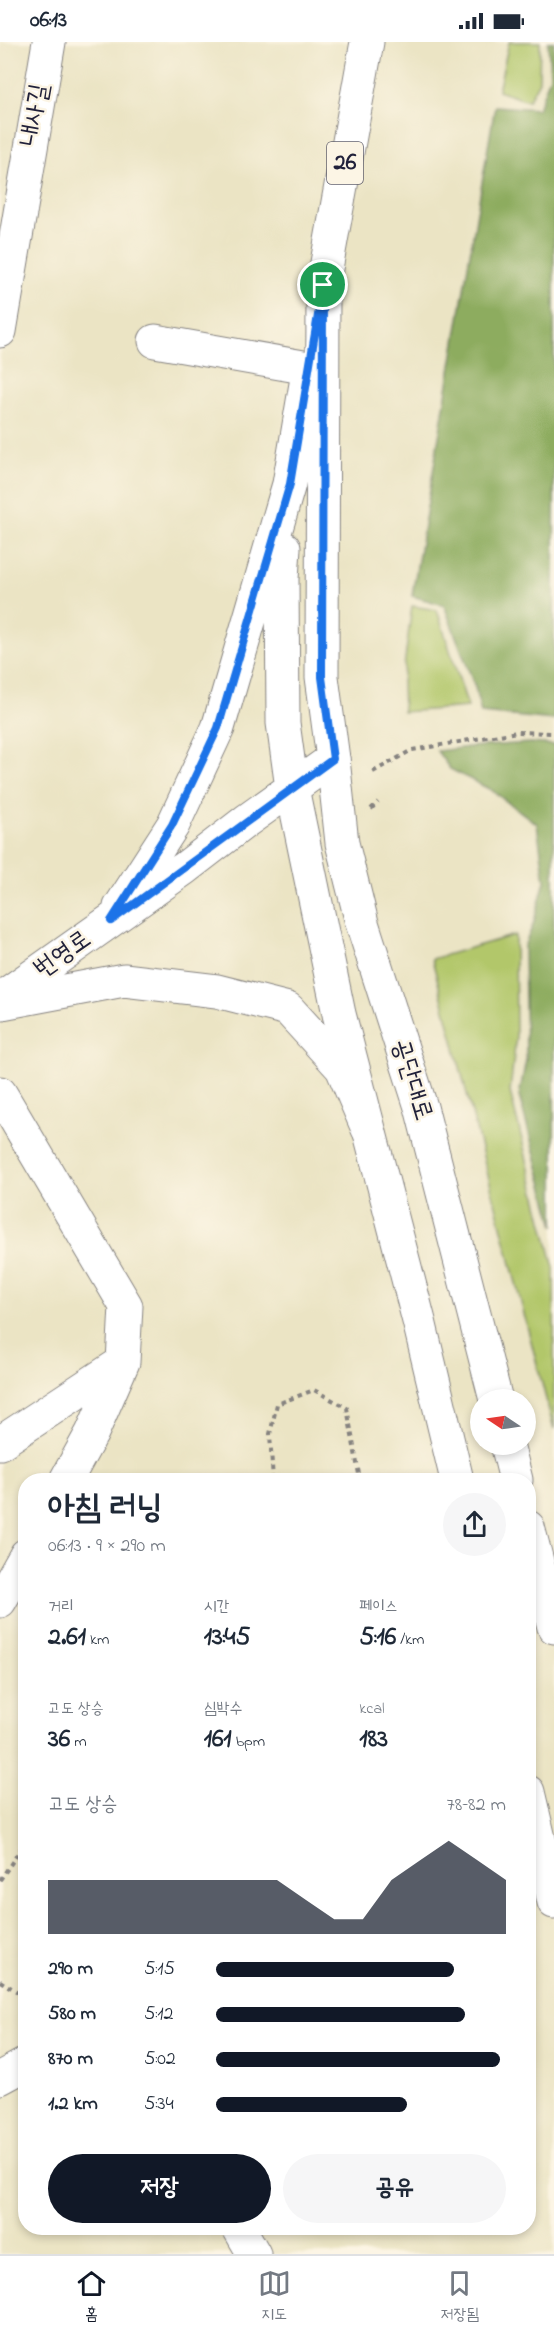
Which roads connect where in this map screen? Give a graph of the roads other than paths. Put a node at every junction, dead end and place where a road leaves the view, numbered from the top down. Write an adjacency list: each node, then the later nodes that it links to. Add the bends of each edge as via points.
1 (48, 42): 3 (main road, 내사길)
2 (367, 42): 4 (main road, 26)
3 (5, 274): 5 (main road, 내사길)
4 (323, 285): 7 (main road); 9 (main road, 26, via 322,677)
5 (0, 331)
6 (155, 341): 7 (main road)
7 (309, 368): 8 (main road)
8 (290, 484): 10 (main road, via 282,579 283,723); 11 (main road, via 218,728 172,825)
9 (333, 759): 10 (main road, 번영로); 16 (main road, 공단대로, via 342,843 362,923 421,1107)
10 (292, 788): 11 (main road, 번영로); 14 (main road, via 339,1014)
11 (111, 921): 12 (main road, 번영로)
12 (0, 1001): 14 (main road, via 124,980 217,991 288,1009 342,1068)
13 (0, 1094): 15 (main road, via 126,1306)
14 (368, 1129): 20 (main road)
15 (123, 1362): 17 (main road); 19 (main road)
16 (492, 1389)
17 (0, 1443)
18 (510, 1455): 21 (main road)
19 (70, 1473)
20 (455, 1473)
21 (514, 1473)
22 (536, 1558): 25 (main road)
23 (18, 1569): 24 (main road)
24 (0, 1601)
25 (554, 1627)
26 (536, 1826): 27 (main road)
27 (554, 1902)
28 (18, 2068): 29 (main road)
29 (0, 2078)
30 (243, 2235): 31 (main road)
31 (254, 2254)

